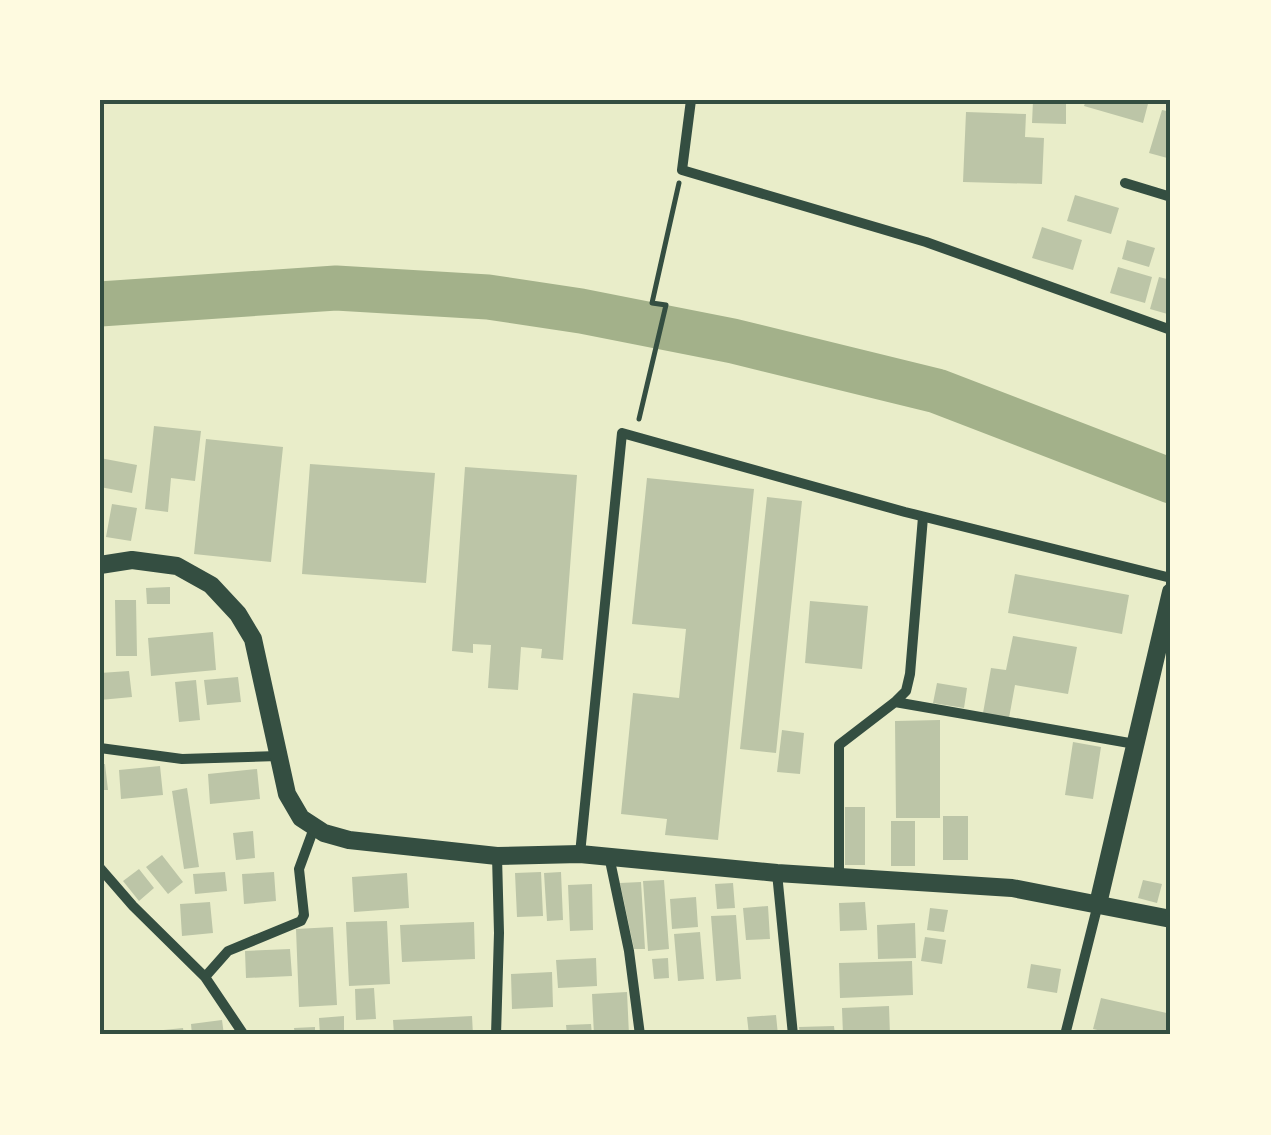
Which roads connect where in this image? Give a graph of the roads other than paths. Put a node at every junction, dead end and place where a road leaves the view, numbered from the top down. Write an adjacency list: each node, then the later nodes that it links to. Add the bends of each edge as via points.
1 (691, 100): 4 (street, via 682,170 926,242)
2 (1125, 183): 3 (street)
3 (1171, 197)
4 (1171, 330)
5 (924, 517): 7 (street); 9 (street, via 910,674); 14 (street, via 622,433)
6 (100, 565): 12 (street, via 132,560 177,566 211,585 253,639)
7 (1171, 578)
8 (1171, 592): 10 (street)
9 (895, 702): 10 (street); 19 (street, via 839,744)
10 (1135, 744): 20 (street)
11 (100, 748): 12 (street, via 182,759)
12 (278, 756): 13 (street, via 287,794)
13 (314, 828): 15 (street, via 349,840); 22 (street, via 299,868 302,920 228,951)
14 (580, 854): 15 (street); 16 (street)
15 (497, 856): 24 (street)
16 (608, 856): 18 (street); 25 (street)
17 (100, 868): 22 (street)
18 (777, 873): 19 (street); 26 (street)
19 (839, 876): 20 (street, via 1012,888)
20 (1098, 904): 21 (street); 27 (street)
21 (1171, 919)
22 (206, 977): 23 (street)
23 (244, 1035)
24 (496, 1035)
25 (640, 1035)
26 (793, 1035)
27 (1065, 1035)

